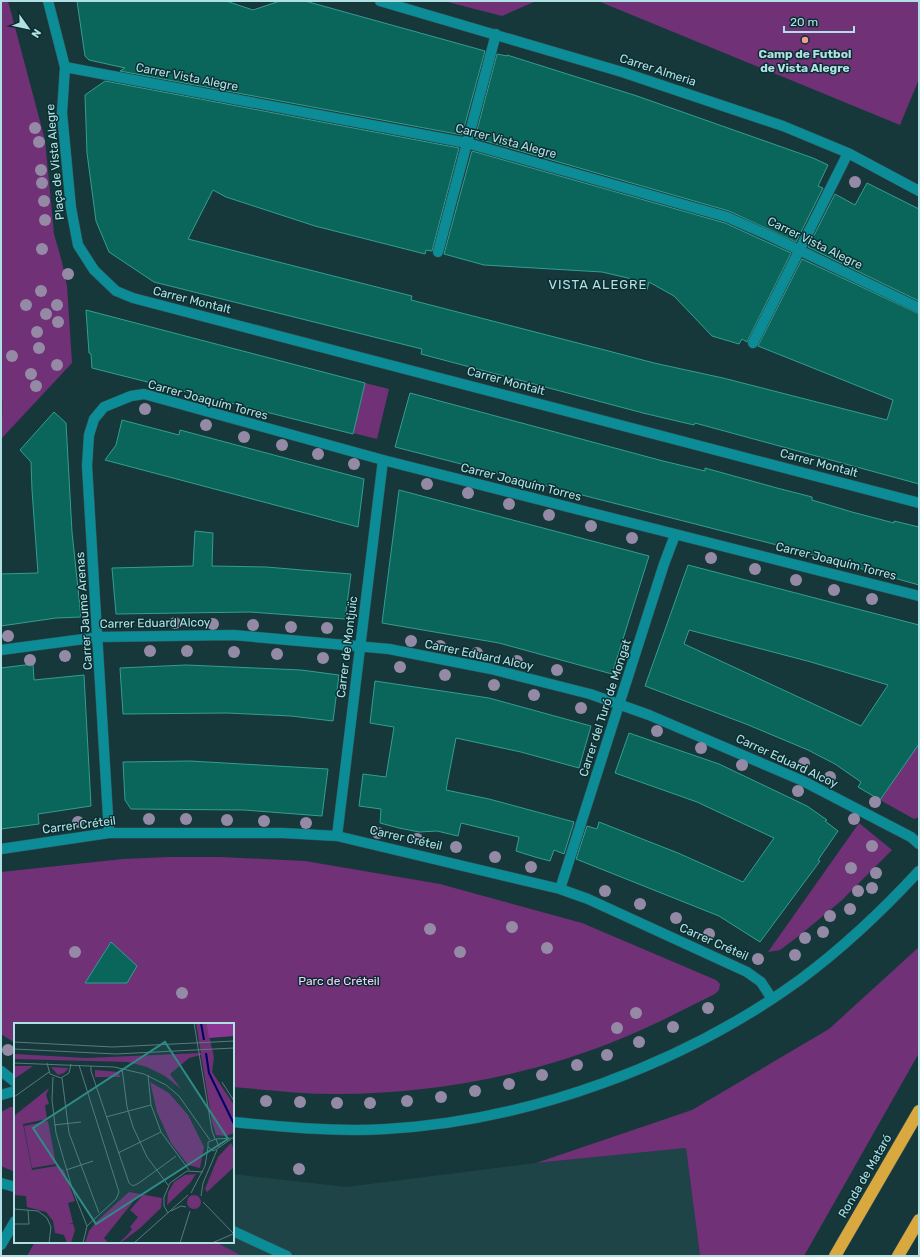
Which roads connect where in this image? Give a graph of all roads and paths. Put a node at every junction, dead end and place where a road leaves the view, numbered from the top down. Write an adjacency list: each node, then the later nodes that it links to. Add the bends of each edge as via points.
1 (48, 1): 4 (street, Plaça de Vista Alegre)
2 (380, 1): 3 (street, Carrer Almeria)
3 (496, 34): 5 (street); 6 (street, Carrer Almeria, via 708,100 783,126)
4 (65, 67): 5 (street, Carrer Vista Alegre); 10 (street, Plaça de Vista Alegre, via 62,113 71,208 78,245)
5 (467, 143): 8 (street, Carrer Vista Alegre, via 727,217); 9 (street)
6 (848, 153): 7 (street, Carrer Almeria); 8 (street)
7 (919, 191)
8 (800, 250): 11 (street, Carrer Vista Alegre); 12 (street)
9 (438, 252)
10 (94, 270): 15 (street, Carrer Montalt, via 116,291 133,298)
11 (919, 308)
12 (753, 343)
13 (119, 402): 14 (street, Carrer Joaquím Torres, via 131,396 144,394); 18 (street, Carrer Jaume Arenas, via 104,407 94,419 89,435 87,466)
14 (383, 460): 16 (street, Carrer Joaquím Torres); 19 (street, Carrer de Montjuïc)
15 (919, 503)
16 (675, 535): 17 (street, Carrer Joaquím Torres); 21 (street, Carrer del Turó de Mongat)
17 (919, 596)
18 (99, 637): 19 (street, Carrer Eduard Alcoy, via 233,635); 20 (street, Carrer Eduard Alcoy); 22 (street, Carrer Jaume Arenas)
19 (360, 646): 21 (street, Carrer Eduard Alcoy, via 491,669); 23 (street, Carrer de Montjuïc)
20 (1, 650)
21 (619, 704): 24 (street, Carrer Eduard Alcoy, via 803,781 911,837); 27 (street, Carrer del Turó de Mongat)
22 (109, 833): 23 (street, Carrer Créteil, via 276,833); 25 (street, Carrer Créteil)
23 (337, 836): 27 (street, Carrer Créteil)
24 (919, 844)
25 (1, 849)
26 (919, 871): 28 (street, via 884,908 838,950)
27 (560, 889): 28 (street, Carrer Créteil, via 588,899 747,972 761,982)
28 (772, 999): 34 (street, via 726,1026 631,1073 585,1090 514,1109 445,1122 386,1129 322,1129)
29 (1, 1071): 30 (street)
30 (14, 1081)
31 (14, 1091): 32 (street)
32 (1, 1095)
33 (919, 1111): 42 (highway, Ronda de Mataró)
34 (234, 1122)
35 (1, 1183): 36 (street)
36 (14, 1187)
37 (919, 1220): 43 (highway)
38 (14, 1223): 40 (street)
39 (234, 1231): 41 (street)
40 (1, 1245)
41 (287, 1256)
42 (835, 1256)
43 (898, 1256)

